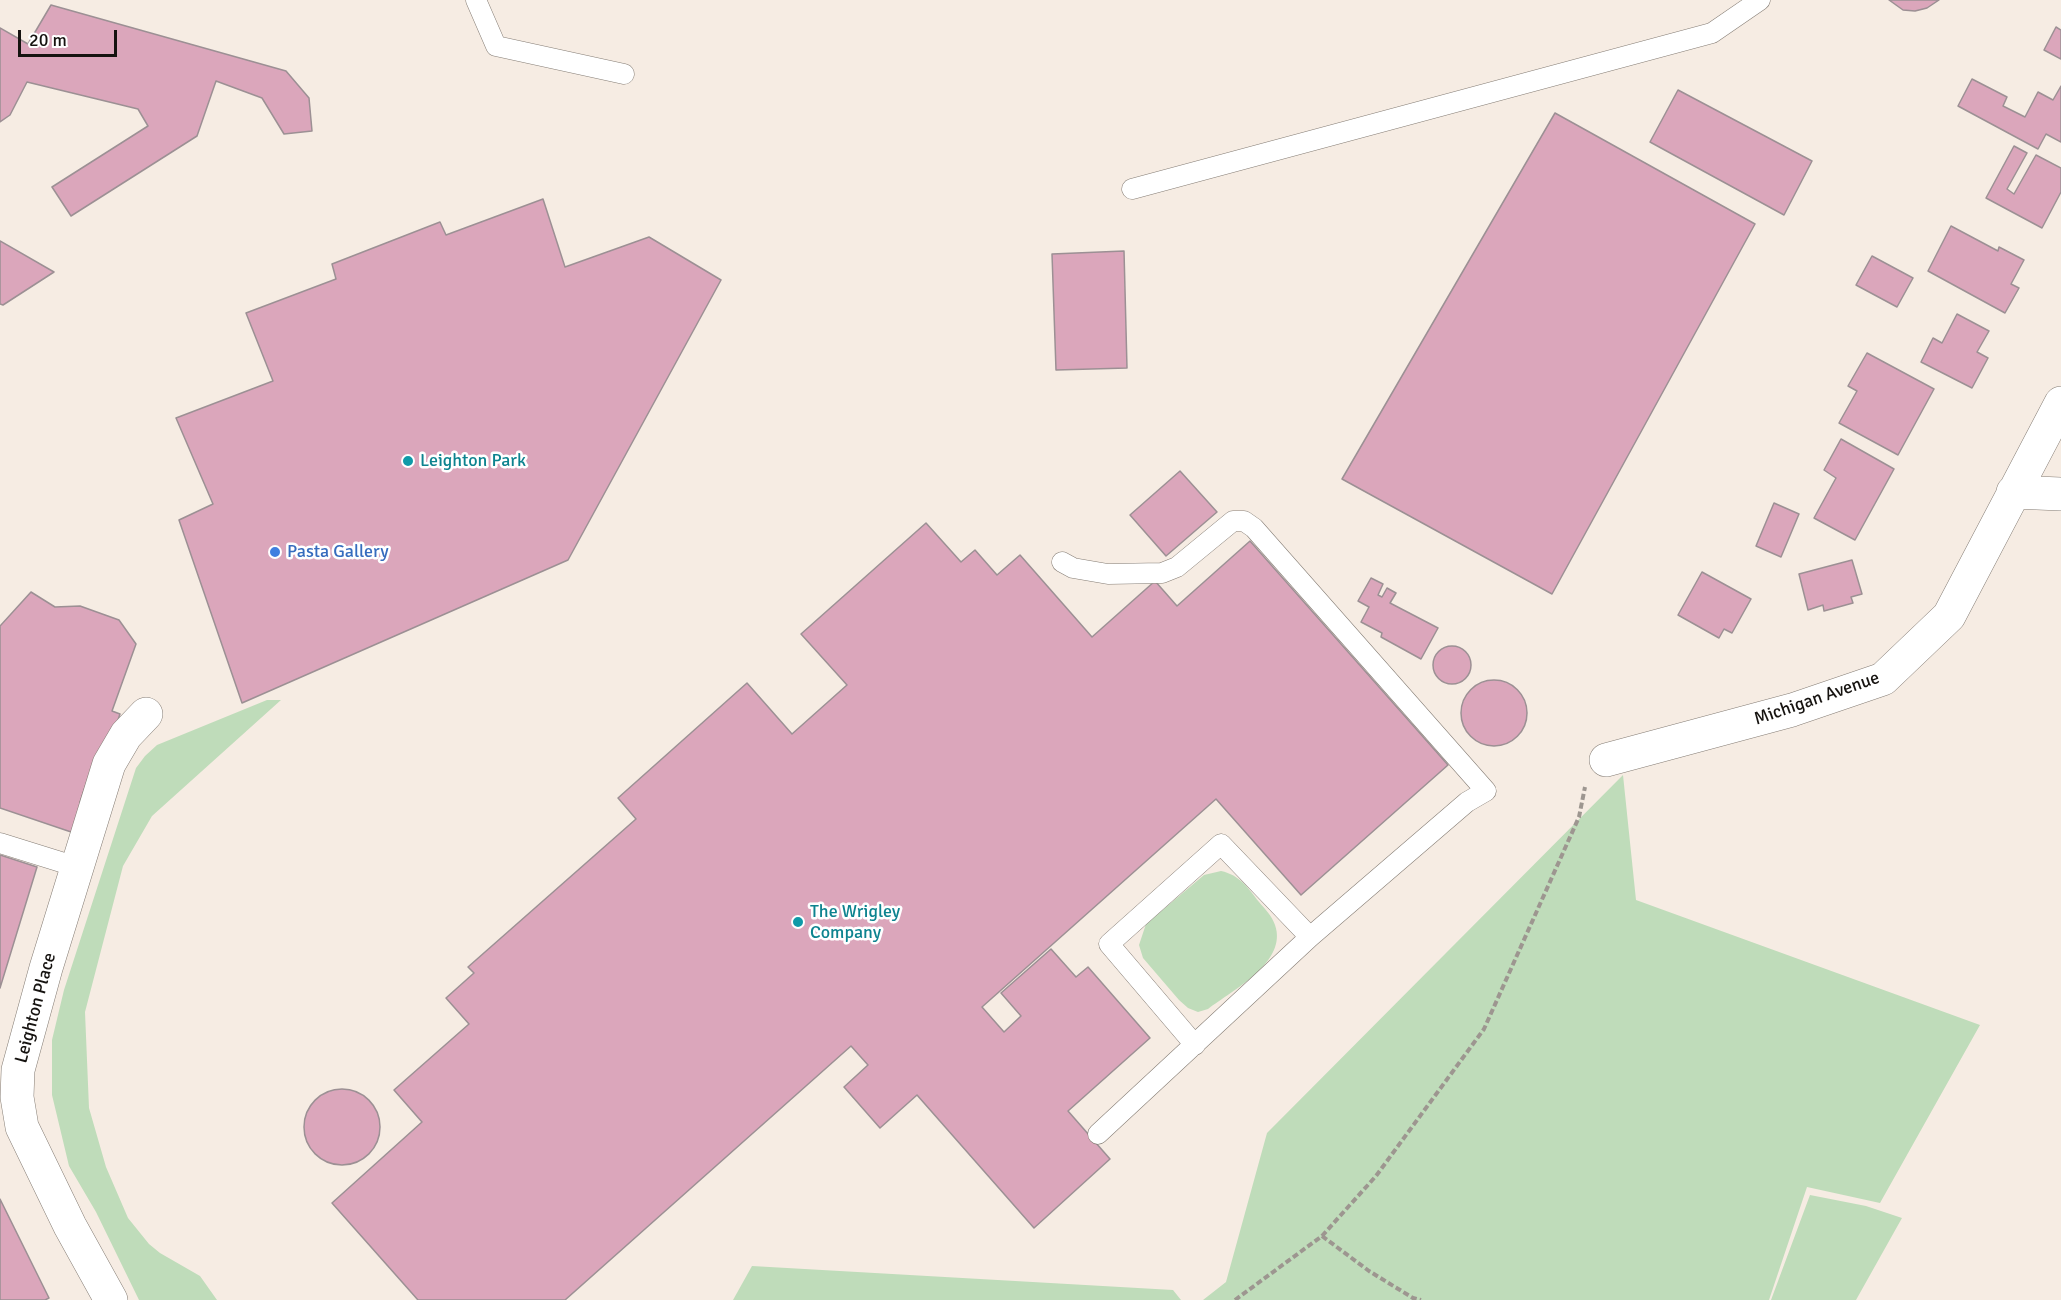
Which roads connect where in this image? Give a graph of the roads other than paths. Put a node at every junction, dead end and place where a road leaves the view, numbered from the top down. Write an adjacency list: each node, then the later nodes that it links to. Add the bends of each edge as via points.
1 (476, 0): 3 (lane, via 496,46)
2 (1760, 0): 4 (lane, via 1712,33)
3 (624, 74)
4 (1132, 189)
5 (2061, 403): 6 (street, Michigan Avenue)
6 (2013, 492): 7 (street); 10 (street, Michigan Avenue, via 1949,616 1883,679)
7 (2061, 494)
8 (1062, 562): 13 (lane, via 1073,568 1108,574 1162,573 1177,567 1233,521 1244,521 1486,791 1467,802)
9 (146, 714): 12 (street, Leighton Place, via 126,735 109,764)
10 (1596, 770)
11 (0, 843): 12 (lane)
12 (77, 867): 16 (street, Leighton Place, via 18,1070 17,1097 22,1127)
13 (1310, 937): 14 (lane); 14 (lane, via 1221,844 1108,944)
14 (1195, 1045): 15 (lane)
15 (1098, 1134)
16 (111, 1300)

